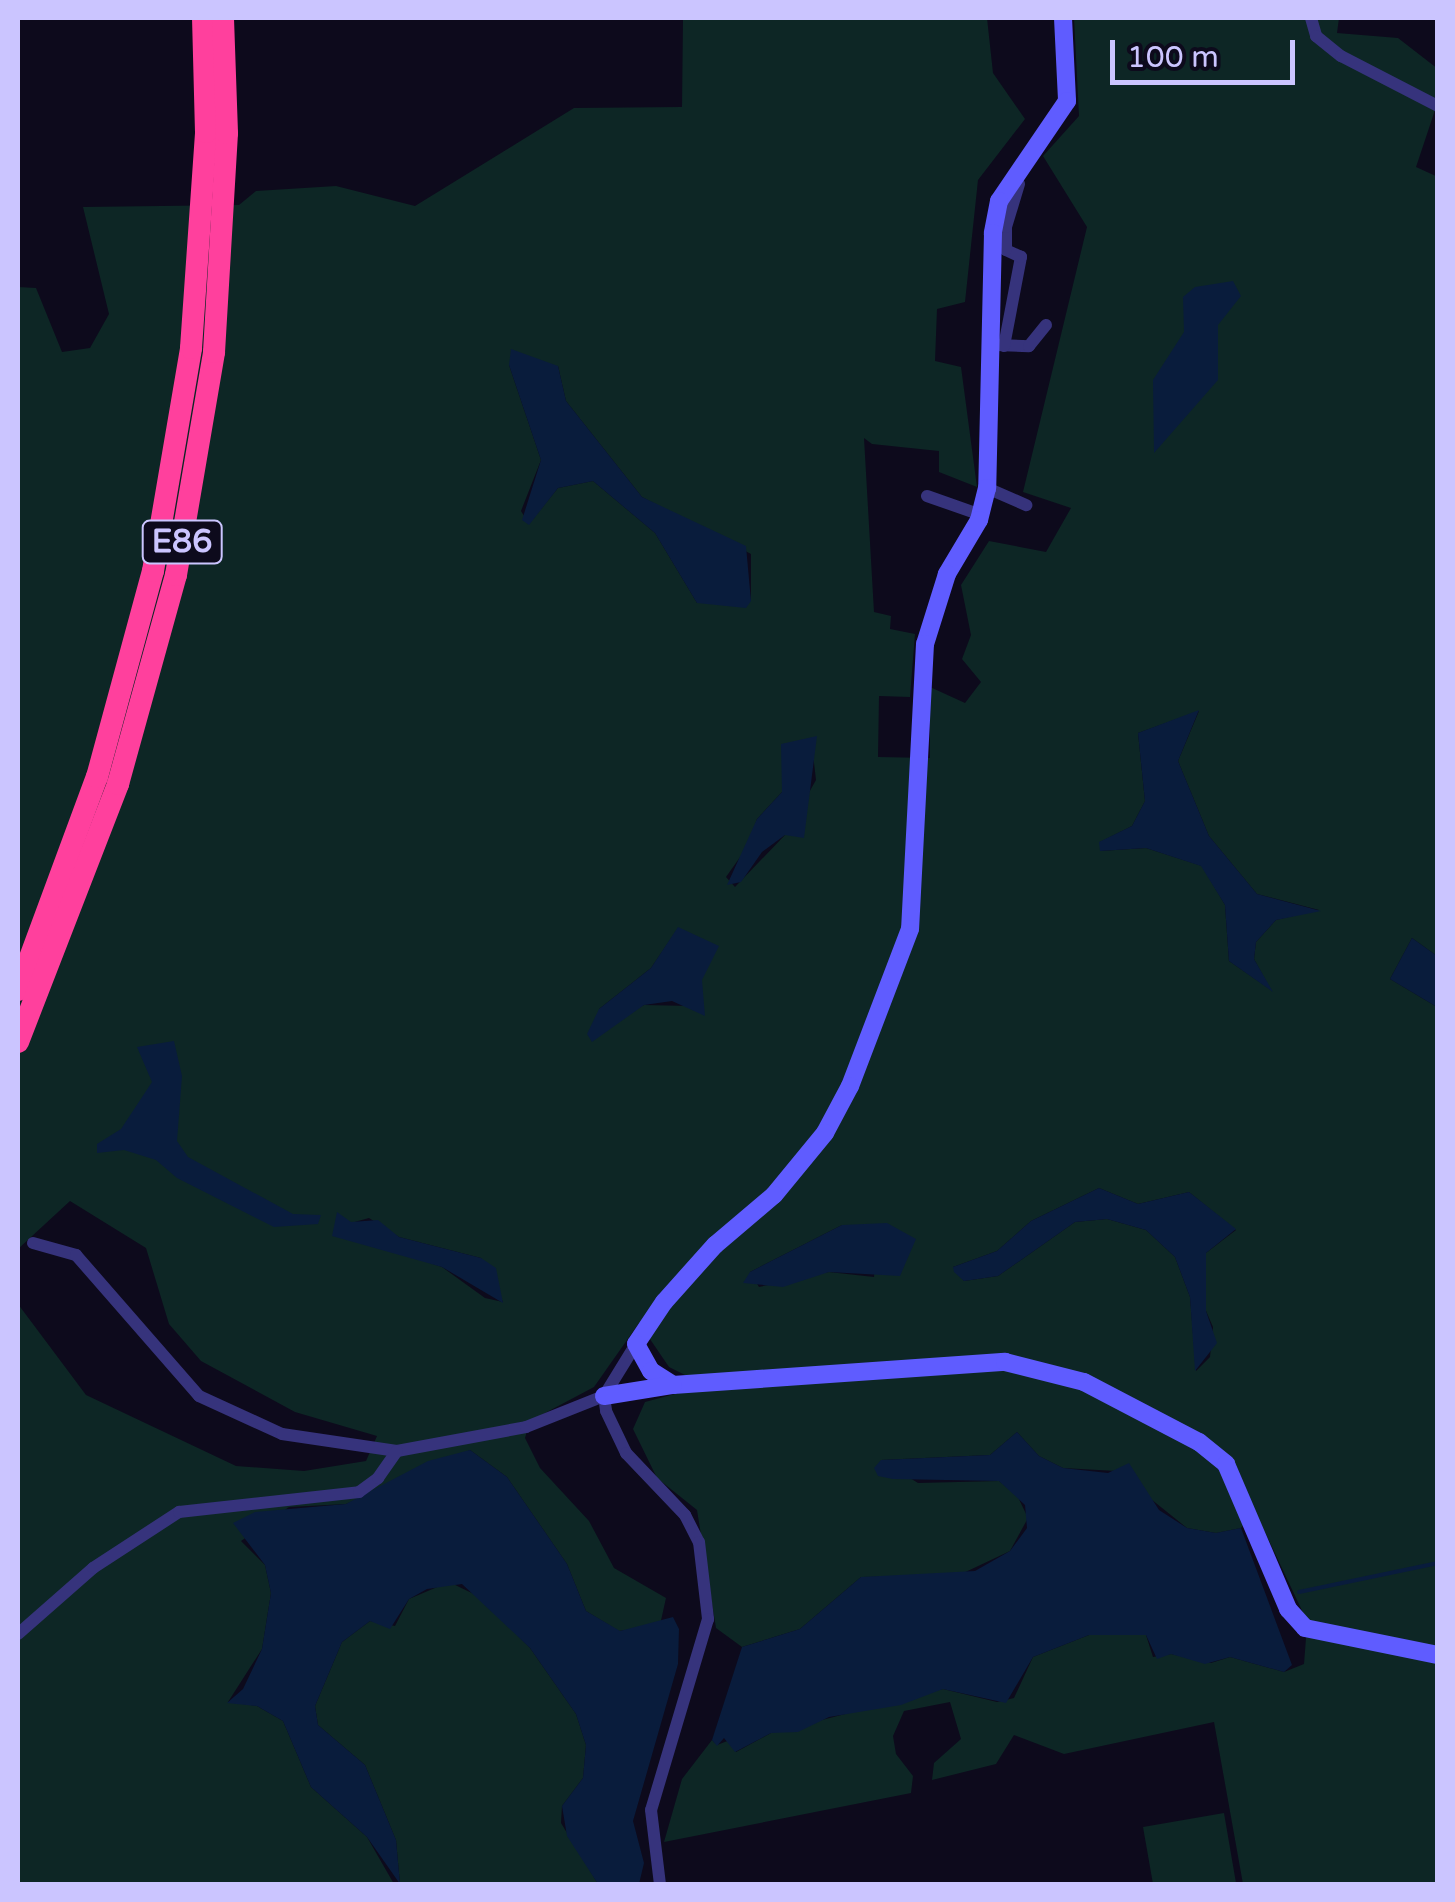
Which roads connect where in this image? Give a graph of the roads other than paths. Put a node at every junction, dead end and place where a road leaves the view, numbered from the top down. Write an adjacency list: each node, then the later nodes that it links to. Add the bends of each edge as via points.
1 (204, 18): 13 (highway, E86, via 206,132 196,290 157,552 97,777)
2 (224, 18): 14 (highway, E86, via 227,133 218,312 176,575 118,784)
3 (1063, 18): 6 (street, via 1067,101)
4 (1311, 18): 5 (street, via 1316,36 1341,56)
5 (1438, 106)
6 (1028, 158): 8 (street, via 999,202); 8 (street, via 1006,228 1006,250 1020,257)
7 (1046, 325): 8 (street, via 1030,346)
8 (996, 345): 9 (street)
9 (987, 488): 11 (street); 12 (street)
10 (927, 496): 12 (street)
11 (1026, 505)
12 (981, 515): 16 (street, via 947,574 925,644 910,929 858,1069 806,1160 715,1245)
13 (18, 990)
14 (18, 1042)
15 (33, 1243): 19 (street, via 76,1255 199,1396 282,1434)
16 (636, 1344): 17 (street, via 650,1371); 18 (street)
17 (674, 1385): 18 (street); 21 (street, via 960,1363 1041,1366 1165,1424 1226,1464 1288,1608 1305,1628)
18 (604, 1396): 19 (street, via 526,1428); 22 (street, via 626,1453 684,1515 699,1542 704,1578 708,1619 651,1810)
19 (396, 1451): 20 (street, via 378,1478 329,1500 179,1512 94,1568)
20 (18, 1634)
21 (1438, 1655)
22 (660, 1884)

